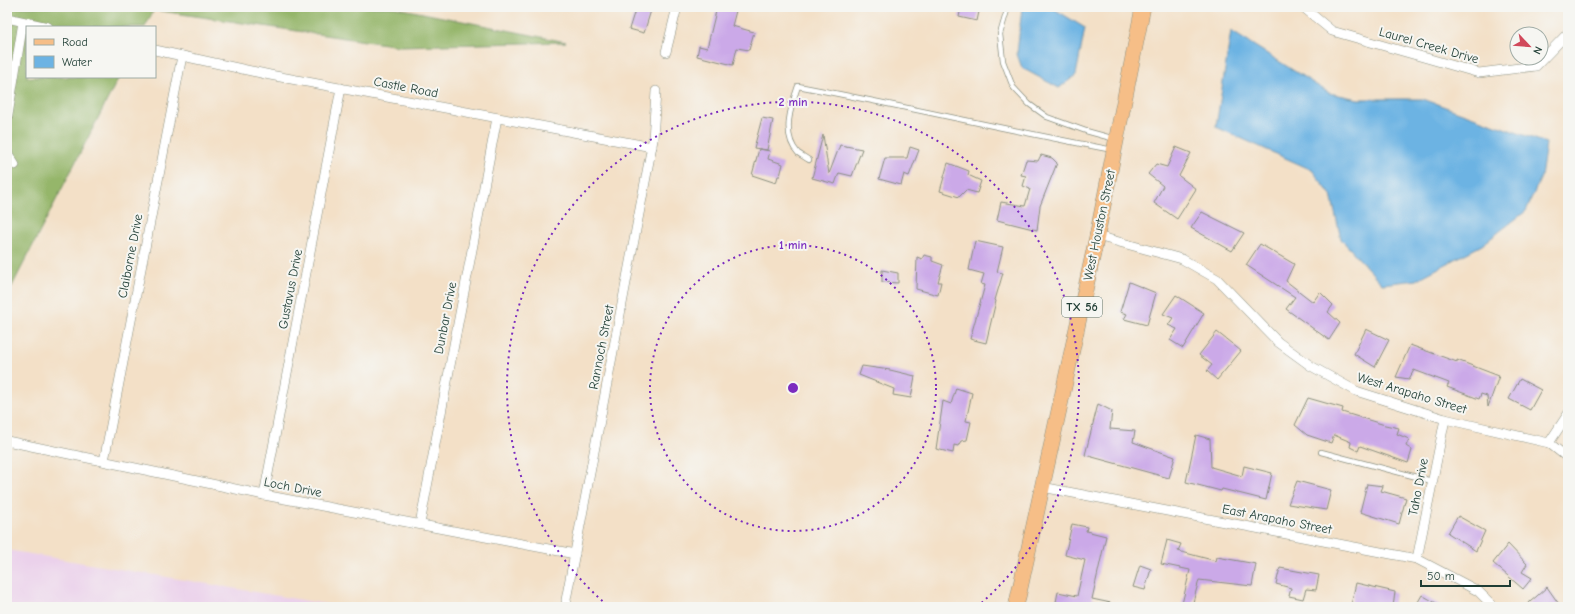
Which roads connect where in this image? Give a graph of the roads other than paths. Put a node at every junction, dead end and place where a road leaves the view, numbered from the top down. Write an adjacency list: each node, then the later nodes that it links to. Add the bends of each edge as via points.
1 (677, 7): 10 (street)
2 (1008, 7): 16 (lane, via 1000,34 1003,61 1013,87 1029,104 1047,117)
3 (1143, 7): 16 (main road, West Houston Street / TX 56)
4 (1303, 7): 8 (street, Laurel Creek Drive, via 1332,31 1479,74 1536,66)
5 (7, 18): 6 (street)
6 (23, 22): 7 (street); 15 (street)
7 (43, 26)
8 (1568, 33)
9 (156, 50): 11 (street, Castle Road)
10 (666, 52)
11 (182, 56): 12 (street, Castle Road); 28 (street, Claiborne Drive)
12 (342, 88): 14 (street, Castle Road); 31 (street, Gustavus Drive)
13 (656, 90): 17 (street, Rannoch Street)
14 (497, 118): 17 (street, Castle Road); 32 (street, Dunbar Drive)
15 (7, 121)
16 (1115, 145): 19 (lane, via 994,127 798,86 788,126 798,152); 21 (main road, West Houston Street / TX 56)
17 (652, 147): 33 (street, Rannoch Street)
18 (7, 152): 20 (street)
19 (809, 160)
20 (15, 165)
21 (1097, 236): 23 (street, West Arapaho Street, via 1182,259 1217,279 1278,342 1311,366 1356,391); 30 (main road, West Houston Street / TX 56)
22 (1568, 414): 25 (street)
23 (1445, 419): 25 (street, West Arapaho Street); 29 (street, Taho Drive)
24 (7, 441): 28 (street, Loch Drive)
25 (1549, 443): 27 (street, West Arapaho Street)
26 (1322, 452): 29 (lane)
27 (1568, 458)
28 (104, 461): 31 (street, Loch Drive)
29 (1432, 481): 34 (street, Taho Drive)
30 (1042, 487): 34 (street, East Arapaho Street); 36 (main road, West Houston Street / TX 56)
31 (264, 495): 32 (street, Loch Drive)
32 (420, 524): 33 (street, Loch Drive)
33 (575, 554): 35 (street, Rannoch Street, via 566,600)
34 (1417, 559): 37 (street, East Arapaho Street, via 1478,591)
35 (568, 607)
36 (1016, 607)
37 (1494, 607)

